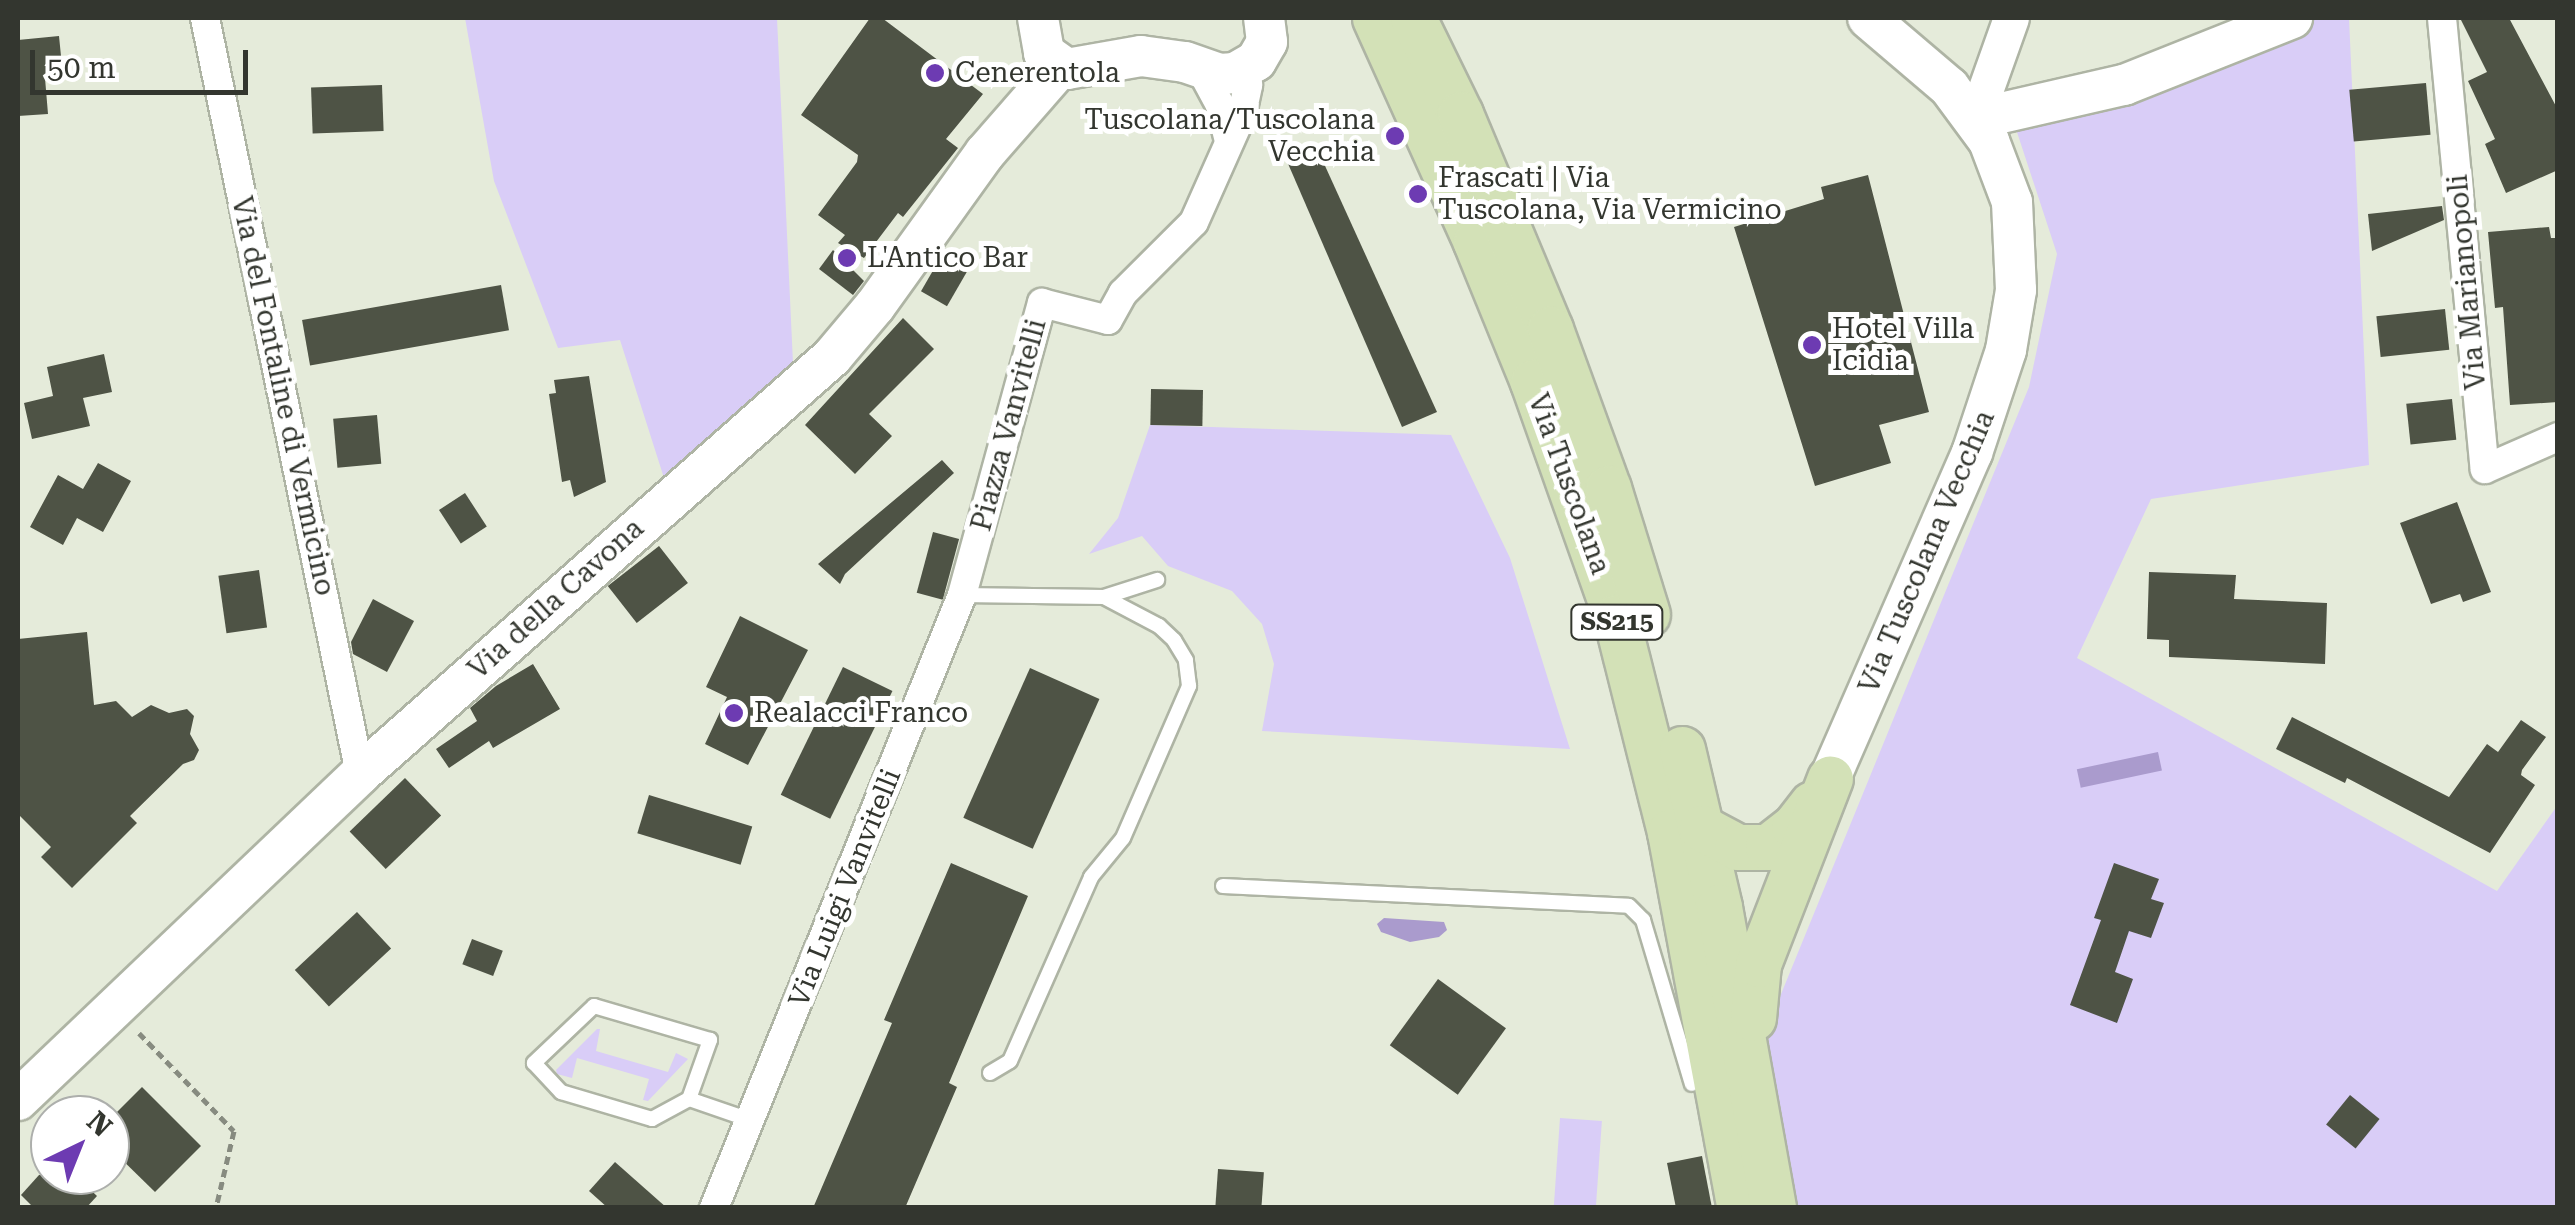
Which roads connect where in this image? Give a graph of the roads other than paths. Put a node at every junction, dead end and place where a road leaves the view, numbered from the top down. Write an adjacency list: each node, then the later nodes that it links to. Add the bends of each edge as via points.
1 (205, 18): 19 (street, Via del Fontaline di Vermicino)
2 (1038, 18): 11 (main road, via 1044,53)
3 (1375, 18): 9 (main road, Via Tuscolana / SS215)
4 (1868, 18): 13 (main road, Via Tuscolana Vecchia, via 1919,57)
5 (2011, 18): 13 (street)
6 (2292, 18): 13 (main road, via 2107,90)
7 (2442, 18): 15 (street, Via Marianopoli, via 2485,468)
8 (1271, 21): 12 (main road, via 1264,52)
9 (1413, 43): 21 (main road, Via Tuscolana / SS215, via 1550,329 1608,488); 24 (main road, Via Tuscolana / SS215, via 1616,617 1662,798)
10 (1200, 66): 11 (main road, via 1141,56 1083,70); 12 (main road, via 1220,74); 14 (street)
11 (1060, 67): 19 (main road, Via della Cavona, via 985,153 832,357)
12 (1244, 69): 14 (street, via 1247,98)
13 (1975, 119): 20 (main road, Via Tuscolana Vecchia, via 2002,170 2014,217 2016,290 2006,350 1972,453)
14 (1228, 137): 17 (street, Piazza Vanvitelli, via 1194,222 1123,293 1108,320 1042,302)
15 (2558, 437)
16 (1157, 580): 18 (lane)
17 (966, 581): 18 (lane); 27 (street, Via Luigi Vanvitelli)
18 (1104, 596): 23 (lane, via 1174,640 1186,660 1189,686 1124,838 1091,877 1010,1061)
19 (360, 774): 26 (main road, Via della Cavona)
20 (1830, 778): 21 (main road, via 1794,828 1768,847 1737,848); 24 (main road)
21 (1702, 828): 24 (main road, Via Tuscolana / SS215)
22 (1223, 886): 24 (lane, via 1629,906 1644,920)
23 (990, 1072)
24 (1709, 1081): 29 (main road, Via Tuscolana / SS215); 30 (main road, Via Tuscolana / SS215)
25 (688, 1099): 25 (lane, via 652,1119 561,1092 534,1063 594,1006 710,1040); 27 (lane)
26 (18, 1100)
27 (750, 1120): 28 (street, Via Luigi Vanvitelli)
28 (714, 1208)
29 (1740, 1208)
30 (1773, 1208)

